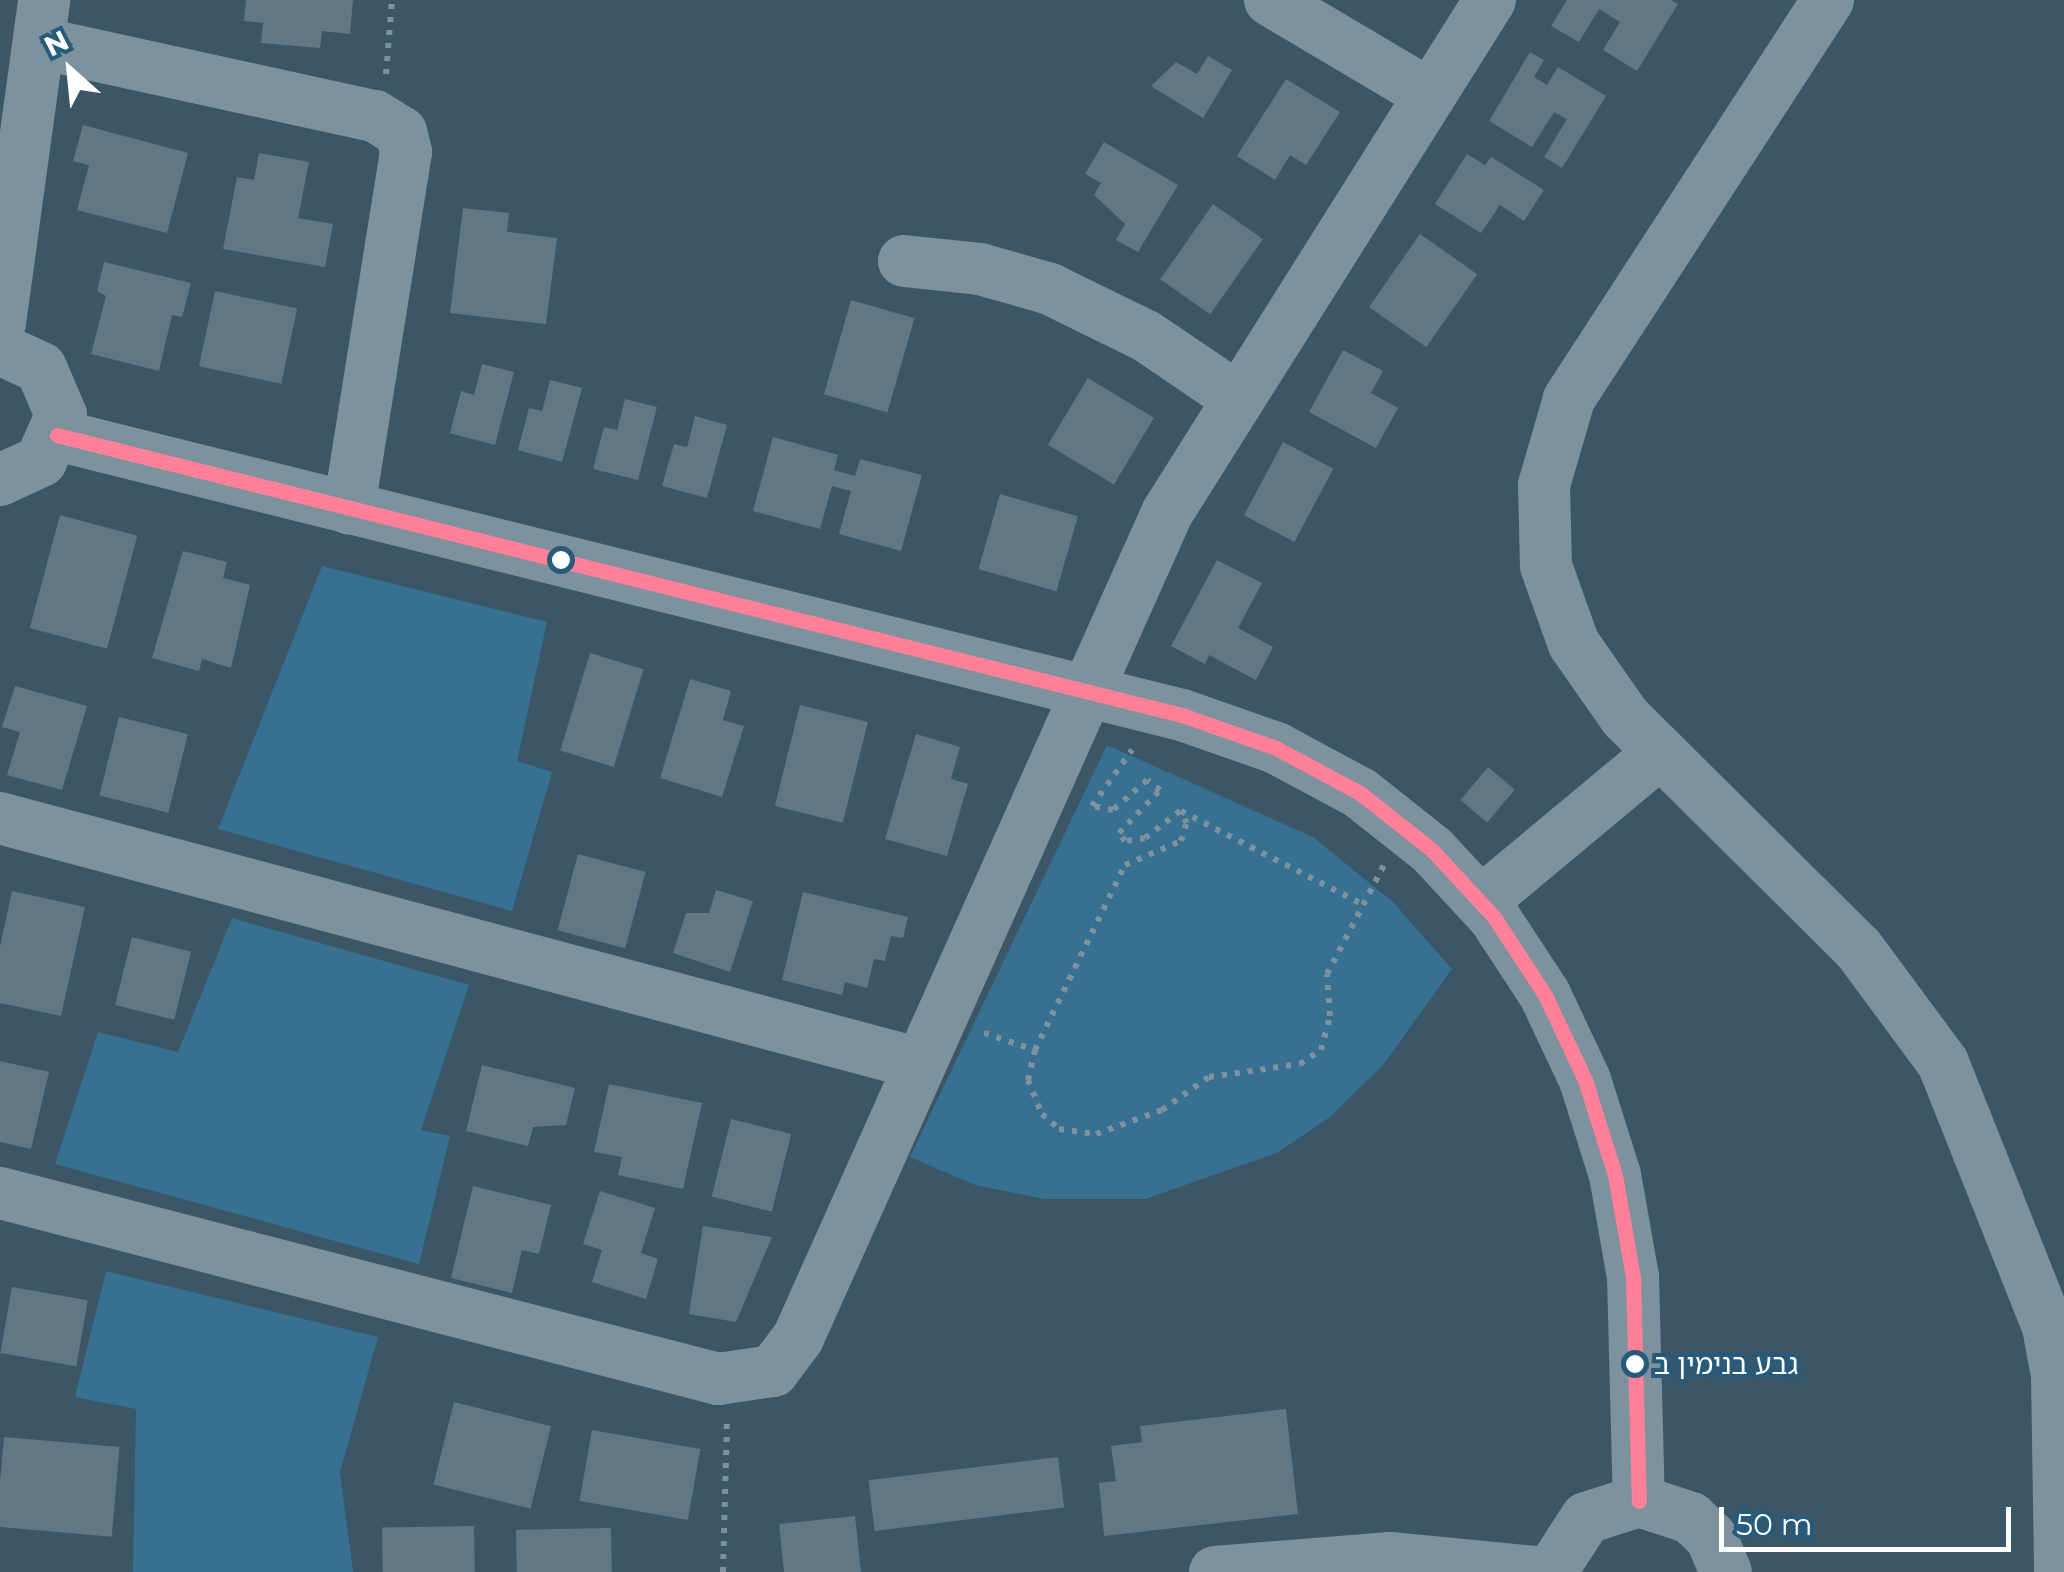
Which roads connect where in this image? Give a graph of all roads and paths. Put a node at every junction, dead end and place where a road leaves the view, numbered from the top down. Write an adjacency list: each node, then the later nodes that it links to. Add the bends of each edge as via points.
1 (392, 0): 7 (path)
2 (1270, 0): 6 (street)
3 (1490, 0): 6 (street)
4 (1828, 0): 17 (street, via 1593,355 1554,443 1542,526 1557,605 1596,681)
5 (41, 22): 7 (street); 9 (street)
6 (1430, 95): 11 (street)
7 (382, 118): 14 (street, via 400,132 406,152)
8 (904, 261): 11 (street, via 980,268 1050,289 1146,336)
9 (0, 323)
10 (0, 350): 12 (street, via 48,376 60,405)
11 (1236, 397): 15 (street, via 1167,513)
12 (57, 435): 13 (street, via 34,468); 14 (street)
13 (0, 480)
14 (349, 508): 15 (street)
15 (1085, 690): 16 (street); 23 (street)
16 (1150, 707): 18 (path, via 1125,767 1098,788 1092,806 1112,810 1147,780 1160,790 1122,822 1125,841 1161,829); 20 (street, via 1276,748 1360,793)
17 (1660, 753): 21 (street); 33 (street, via 1858,948 1949,1074 2048,1327 2057,1375)
18 (1180, 811): 22 (path); 24 (path, via 1187,823 1181,841 1125,864)
19 (0, 818): 23 (street)
20 (1404, 828): 21 (street); 22 (path)
21 (1481, 902): 27 (street, via 1545,994 1585,1080 1614,1175 1633,1277)
22 (1362, 904): 24 (path, via 1326,974 1330,1016 1321,1050 1300,1064 1208,1076 1162,1110 1096,1134 1059,1130 1042,1114 1028,1080)
23 (930, 1041): 24 (path); 26 (street, via 793,1349 766,1376)
24 (1035, 1050)
25 (0, 1193): 26 (street)
26 (728, 1381): 28 (path)
27 (1639, 1501): 31 (street, via 1586,1518); 32 (street, via 1691,1518)
28 (723, 1572)
29 (1215, 1572): 30 (street, via 1390,1558)
30 (1536, 1572)
31 (1551, 1572)
32 (1726, 1572)
33 (2060, 1572)

